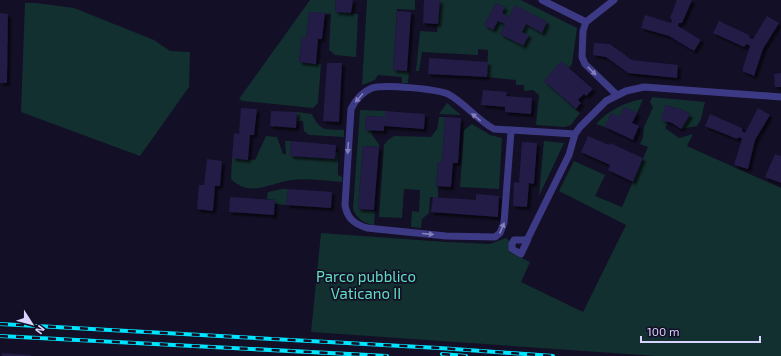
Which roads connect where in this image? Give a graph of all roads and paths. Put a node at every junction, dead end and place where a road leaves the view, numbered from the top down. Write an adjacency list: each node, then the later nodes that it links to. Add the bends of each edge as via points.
1 (542, 0): 3 (street)
2 (614, 0): 3 (street)
3 (586, 22): 4 (street, one-way to 4, via 583,60)
4 (616, 95): 5 (street, via 644,87); 7 (street, via 597,109)
5 (781, 96)
6 (512, 130): 6 (street, one-way to 6, via 494,129 485,125 455,99 434,90 380,86 372,88 362,94 351,109 344,205 346,213 357,225 367,228 446,236 495,237 504,224); 7 (street)
7 (576, 134): 8 (street, via 569,155)
8 (528, 237)

